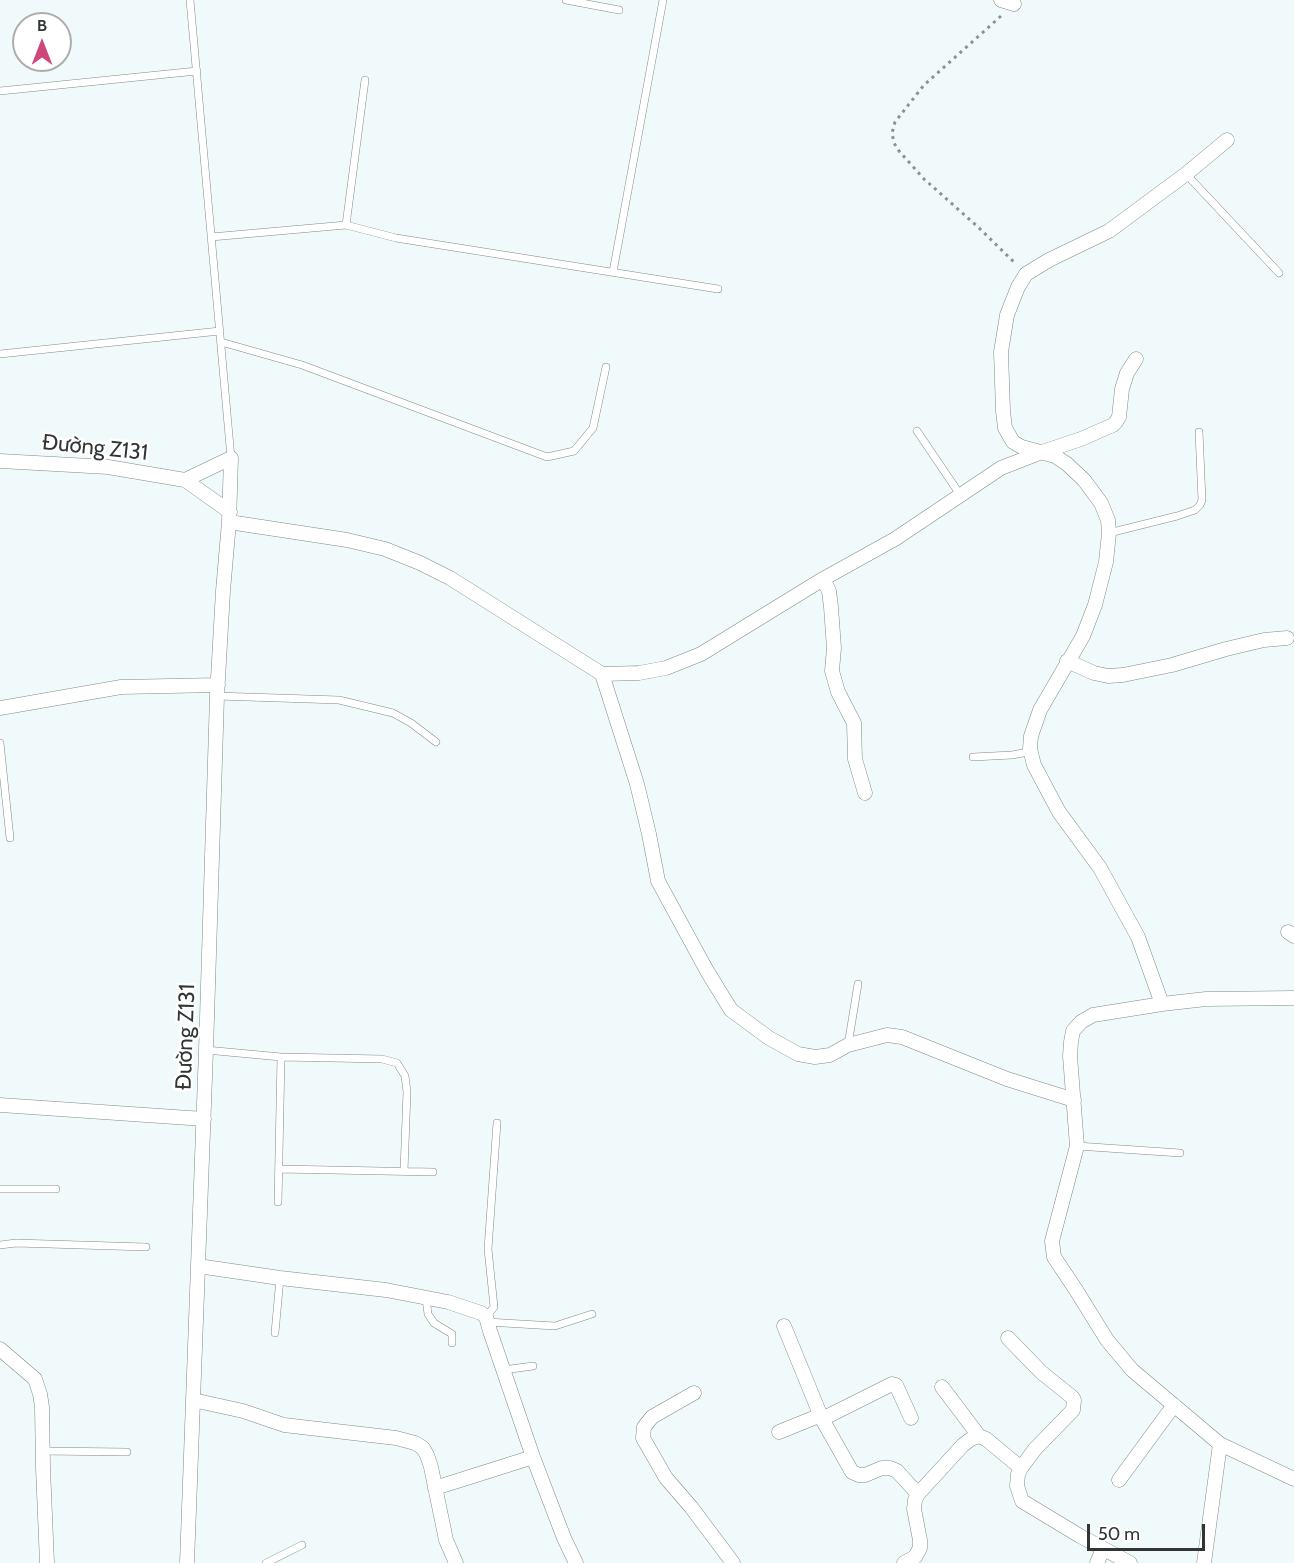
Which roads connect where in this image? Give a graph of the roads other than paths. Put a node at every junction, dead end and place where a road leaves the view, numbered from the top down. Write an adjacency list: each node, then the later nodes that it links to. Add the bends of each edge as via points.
1 (190, 0): 5 (lane)
2 (567, 0): 4 (lane)
3 (663, 0): 12 (lane)
4 (619, 10)
5 (197, 71): 7 (lane); 11 (lane)
6 (365, 80): 10 (lane)
7 (0, 91)
8 (1227, 141): 9 (street)
9 (1186, 174): 13 (lane); 22 (street, via 1109,231 1026,274 1018,287 1007,315 1001,351 1005,428 1012,442)
10 (345, 225): 11 (lane); 12 (lane, via 396,238)
11 (211, 237): 15 (lane)
12 (613, 272): 14 (lane)
13 (1279, 273)
14 (718, 289)
15 (220, 330): 16 (lane); 17 (lane)
16 (221, 342): 19 (lane, via 302,365 547,457 574,451 593,428); 23 (lane)
17 (0, 354)
18 (1136, 359): 22 (street, via 1127,372 1116,422 1081,440)
19 (606, 367)
20 (917, 430): 26 (lane)
21 (1199, 432): 28 (lane, via 1200,505 1178,516)
22 (1042, 452): 26 (street, via 1001,468); 28 (street, via 1055,456 1084,480 1101,503)
23 (231, 458): 25 (street); 27 (street, Đường Z131)
24 (0, 461): 25 (street, Đường Z131, via 108,467)
25 (185, 480): 27 (street)
26 (961, 496): 29 (street)
27 (229, 517): 32 (street, via 347,540 420,562); 33 (street, Đường Z131)
28 (1109, 533): 31 (street, via 1095,605 1083,636)
29 (823, 579): 32 (street, via 701,654 666,668); 39 (street, via 831,607 832,671 854,723 855,759)
30 (1287, 638): 31 (street, via 1264,640 1123,675 1094,673)
31 (1067, 661): 37 (street, via 1040,710)
32 (602, 674): 44 (street, via 638,784 658,881 731,1010 798,1054 830,1055)
33 (217, 691): 34 (street, via 121,687); 35 (lane, via 339,700 393,713); 45 (street, Đường Z131)
34 (0, 708)
35 (436, 742)
36 (0, 743): 40 (lane)
37 (1030, 749): 38 (lane, via 1012,755); 43 (street, via 1034,765 1059,812 1100,868 1138,937)
38 (973, 757)
39 (865, 793)
40 (10, 838)
41 (858, 984): 44 (lane)
42 (1294, 998): 43 (street)
43 (1162, 1004): 47 (street, via 1093,1015 1081,1022 1073,1031 1071,1042)
44 (848, 1045): 47 (street, via 887,1035 902,1037 1007,1079)
45 (206, 1050): 46 (lane); 49 (street, Đường Z131)
46 (281, 1056): 53 (lane); 54 (lane, via 382,1059 397,1063 405,1076 407,1092)
47 (1074, 1100): 51 (street)
48 (0, 1105): 49 (street)
49 (204, 1119): 61 (street, Đường Z131)
50 (497, 1123): 65 (lane, via 488,1249 494,1307)
51 (1077, 1146): 52 (lane); 76 (street, via 1052,1241 1054,1257 1107,1340 1132,1370)
52 (1180, 1153)
53 (279, 1169): 54 (lane); 58 (lane)
54 (405, 1172): 55 (lane)
55 (432, 1172)
56 (0, 1189): 57 (lane)
57 (56, 1189)
58 (278, 1202)
59 (0, 1245): 60 (lane)
60 (146, 1247)
61 (198, 1266): 62 (street); 75 (street, Đường Z131)
62 (280, 1278): 63 (street); 67 (lane)
63 (426, 1298): 65 (street, via 473,1310); 69 (lane, via 428,1314 434,1323 452,1334)
64 (592, 1314): 65 (lane, via 555,1326)
65 (487, 1320): 72 (street)
66 (784, 1326): 77 (street)
67 (275, 1333)
68 (1008, 1338): 85 (street, via 1074,1400 1073,1410)
69 (452, 1343)
70 (0, 1349): 82 (street, via 35,1379 42,1407)
71 (533, 1366): 72 (lane)
72 (503, 1370): 84 (street)
73 (942, 1387): 80 (street)
74 (694, 1393): 98 (street, via 652,1417 644,1427 643,1438 666,1478)
75 (193, 1400): 88 (street, via 284,1425 415,1443 427,1455); 94 (street, Đường Z131)
76 (1174, 1405): 81 (street); 87 (street)
77 (821, 1417): 78 (street, via 892,1384 896,1385); 79 (street); 89 (street, via 852,1472 865,1475 890,1468)
78 (911, 1418)
79 (779, 1432)
80 (979, 1436): 85 (street); 89 (street, via 963,1445)
81 (1220, 1444): 86 (street); 101 (street)
82 (43, 1451): 83 (lane); 93 (street)
83 (127, 1452)
84 (533, 1456): 88 (street); 97 (street)
85 (1021, 1468): 91 (street, via 1017,1486 1022,1501)
86 (1294, 1479)
87 (1119, 1480)
88 (435, 1488): 96 (street, via 446,1540)
89 (918, 1494): 92 (street, via 914,1509 920,1548)
90 (302, 1545): 95 (lane)
91 (1103, 1549): 99 (street); 100 (street)
92 (911, 1561)
93 (47, 1563)
94 (186, 1563)
95 (266, 1563)
96 (456, 1563)
97 (576, 1563)
98 (733, 1563)
99 (1097, 1563)
100 (1130, 1563)
101 (1204, 1563)

